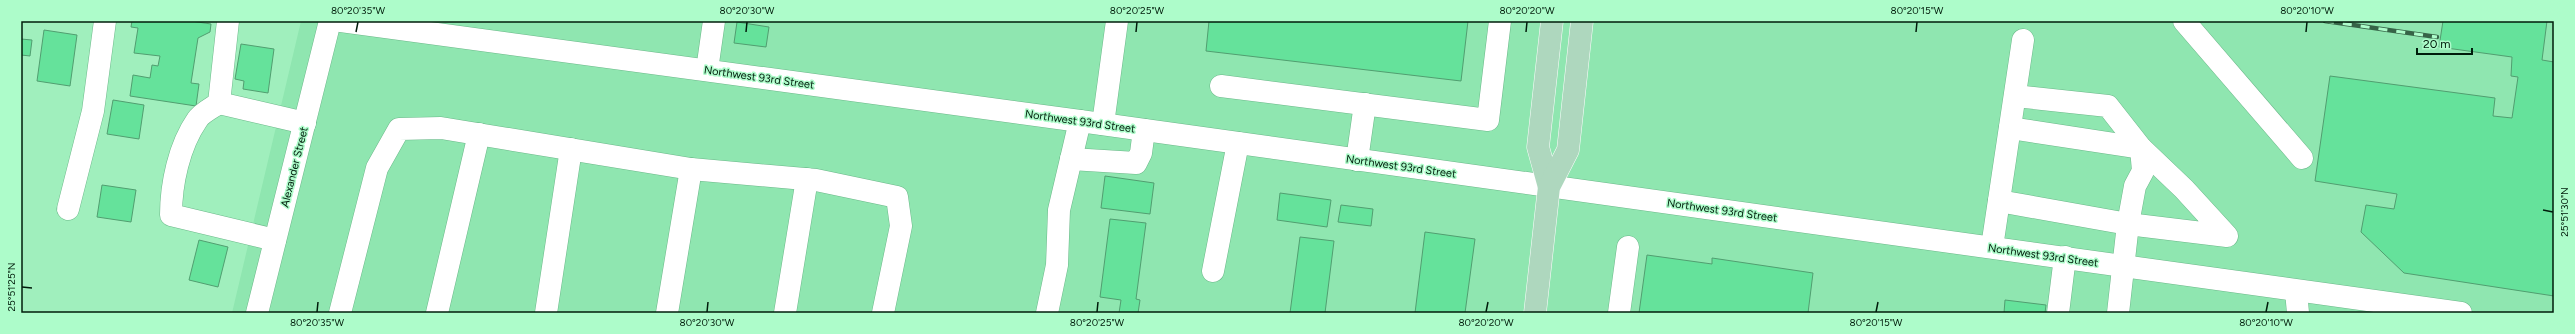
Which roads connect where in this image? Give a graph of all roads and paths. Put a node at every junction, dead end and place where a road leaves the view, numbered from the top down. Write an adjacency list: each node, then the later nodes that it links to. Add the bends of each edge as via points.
1 (105, 21): 33 (street, via 93,111)
2 (228, 21): 15 (street)
3 (330, 21): 18 (street, Alexander Street)
4 (341, 21): 12 (street, Northwest 93rd Street)
5 (714, 21): 12 (street)
6 (1117, 21): 19 (street)
7 (1500, 21): 16 (street, via 1488,120)
8 (1552, 21): 31 (main road, via 1538,147)
9 (1582, 21): 31 (main road, via 1568,150)
10 (2184, 21): 26 (street)
11 (2023, 40): 14 (street)
12 (707, 70): 17 (street, Northwest 93rd Street)
13 (1222, 86): 16 (street)
14 (2015, 96): 20 (street); 24 (street, via 2108,106)
15 (219, 103): 18 (street); 35 (street, via 197,119 183,147 171,200 171,215)
16 (1365, 104): 28 (street)
17 (1080, 121): 19 (street, Northwest 93rd Street); 27 (street)
18 (304, 123): 35 (street, Alexander Street)
19 (1103, 124): 21 (street, Northwest 93rd Street)
20 (2010, 128): 24 (street); 32 (street)
21 (1144, 130): 23 (street, Northwest 93rd Street); 27 (street, via 1141,153 1136,163)
22 (479, 134): 25 (street); 43 (street, via 441,128 399,129 377,168); 44 (street)
23 (1238, 143): 28 (street, Northwest 93rd Street); 40 (street)
24 (2140, 148): 34 (street, via 2143,171 2135,186); 34 (street, via 2184,189 2227,236)
25 (571, 149): 29 (street); 45 (street)
26 (2302, 158)
27 (1071, 159): 49 (street, via 1059,210 1057,265)
28 (1356, 160): 31 (street, Northwest 93rd Street)
29 (691, 169): 30 (street); 46 (street)
30 (807, 179): 47 (street); 48 (street, via 897,197 900,226)
31 (1550, 187): 37 (street, Northwest 93rd Street); 50 (main road)
32 (1999, 201): 34 (street); 37 (street)
33 (68, 209)
34 (2128, 224): 39 (street)
35 (276, 240): 42 (street, Alexander Street)
36 (1628, 247): 51 (street)
37 (1992, 247): 38 (street, Northwest 93rd Street)
38 (2065, 257): 39 (street, Northwest 93rd Street); 52 (street)
39 (2124, 266): 41 (street, Northwest 93rd Street); 53 (street)
40 (1214, 271)
41 (2296, 291): 54 (street); 55 (street, Northwest 93rd Street)
42 (257, 313)
43 (340, 313)
44 (437, 313)
45 (546, 313)
46 (667, 313)
47 (785, 313)
48 (883, 313)
49 (1048, 313)
50 (1535, 313)
51 (1620, 313)
52 (2058, 313)
53 (2118, 313)
54 (2298, 313)
55 (2462, 313)

